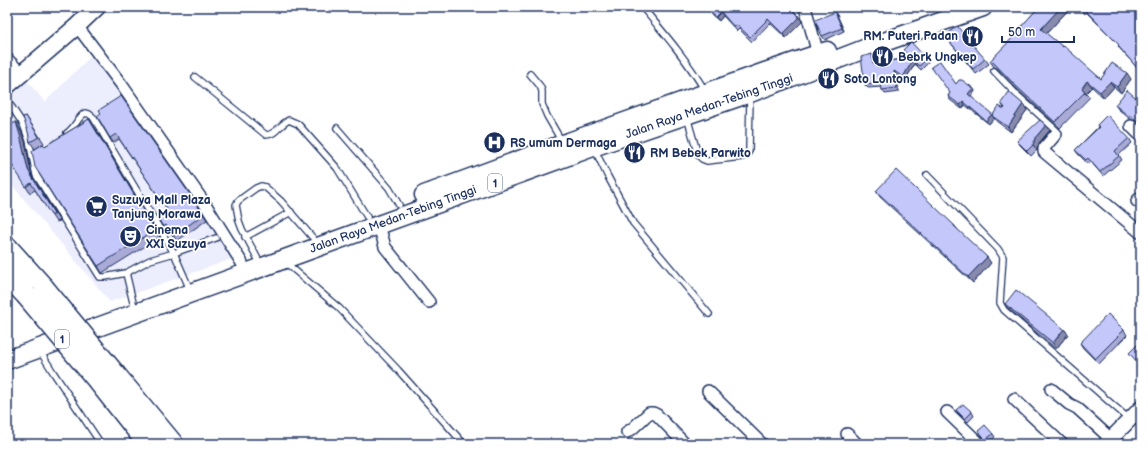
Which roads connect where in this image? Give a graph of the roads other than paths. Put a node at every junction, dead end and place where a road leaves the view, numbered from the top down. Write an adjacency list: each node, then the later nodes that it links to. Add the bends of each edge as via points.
1 (642, 7): 14 (lane)
2 (805, 7): 7 (street)
3 (951, 7): 7 (highway, Jalan Raya Medan-Tebing Tinggi / 1)
4 (983, 7): 15 (highway, Jalan Raya Medan-Tebing Tinggi / 1)
5 (93, 8): 6 (main road)
6 (77, 26): 10 (main road); 38 (street, via 205,204)
7 (818, 54): 14 (highway, Jalan Raya Medan-Tebing Tinggi / 1)
8 (7, 59): 10 (street)
9 (994, 71): 21 (lane, via 1056,130)
10 (21, 73): 13 (main road)
11 (530, 74): 23 (lane, via 540,86 542,104)
12 (195, 77): 30 (lane, via 266,135 273,133 286,121 298,124 337,168)
13 (7, 86)
14 (706, 93): 23 (highway, Jalan Raya Medan-Tebing Tinggi / 1)
15 (750, 93): 17 (highway, Jalan Raya Medan-Tebing Tinggi / 1); 17 (lane, via 749,151 742,157 707,161 700,158)
16 (7, 100): 26 (lane, via 23,124)
17 (686, 115): 24 (highway, Jalan Raya Medan-Tebing Tinggi / 1)
18 (1131, 126): 22 (street)
19 (337, 128): 28 (lane, via 389,188)
20 (65, 134): 36 (lane, via 71,130 80,116 85,113 93,117)
21 (1056, 134): 31 (street, via 1044,148 1044,152)
22 (1141, 136)
23 (563, 144): 28 (highway, Jalan Raya Medan-Tebing Tinggi / 1)
24 (593, 147): 30 (highway, Jalan Raya Medan-Tebing Tinggi / 1); 44 (lane, via 633,223)
25 (38, 152): 26 (lane)
26 (32, 156): 39 (lane, via 36,175 99,276)
27 (927, 175): 54 (lane, via 1003,257 1000,303 1004,310)
28 (399, 205): 30 (highway, Jalan Raya Medan-Tebing Tinggi / 1)
29 (291, 212): 32 (lane); 32 (lane, via 265,187 256,188 238,201 236,206 238,221); 34 (lane)
30 (373, 221): 34 (highway, Jalan Raya Medan-Tebing Tinggi / 1); 42 (street, via 385,247)
31 (1141, 234)
32 (246, 237): 38 (lane)
33 (216, 238): 36 (lane)
34 (315, 242): 37 (highway, Jalan Raya Medan-Tebing Tinggi / 1); 38 (highway, Jalan Raya Medan-Tebing Tinggi / 1)
35 (7, 248): 48 (highway, 1, bridge, via 44,288)
36 (174, 254): 39 (lane, via 150,260); 41 (lane)
37 (282, 260): 38 (highway, Jalan Raya Medan-Tebing Tinggi / 1); 61 (lane, via 339,308)
38 (254, 262): 41 (highway, Jalan Raya Medan-Tebing Tinggi / 1)
39 (126, 273): 43 (lane)
40 (7, 275): 48 (highway, 1, bridge)
41 (189, 287): 43 (highway, Jalan Raya Medan-Tebing Tinggi / 1)
42 (430, 302)
43 (134, 308): 45 (highway, Jalan Raya Medan-Tebing Tinggi / 1); 46 (highway, Jalan Raya Medan-Tebing Tinggi / 1)
44 (709, 314)
45 (39, 349): 47 (highway, Jalan Raya Medan-Tebing Tinggi / 1); 58 (lane)
46 (7, 350)
47 (7, 360)
48 (107, 378): 59 (highway, 1); 60 (highway, 1)
49 (1051, 389): 57 (street, via 1078,408)
50 (708, 391): 63 (street)
51 (1014, 399): 66 (street)
52 (1141, 408): 54 (street)
53 (947, 412): 65 (street)
54 (1130, 419): 57 (street)
55 (627, 432): 62 (street, via 649,413 653,413)
56 (847, 434): 64 (street)
57 (1109, 442)
58 (101, 444)
59 (148, 444)
60 (173, 444)
61 (464, 444)
62 (685, 444)
63 (762, 444)
64 (857, 444)
65 (980, 444)
66 (1062, 444)

